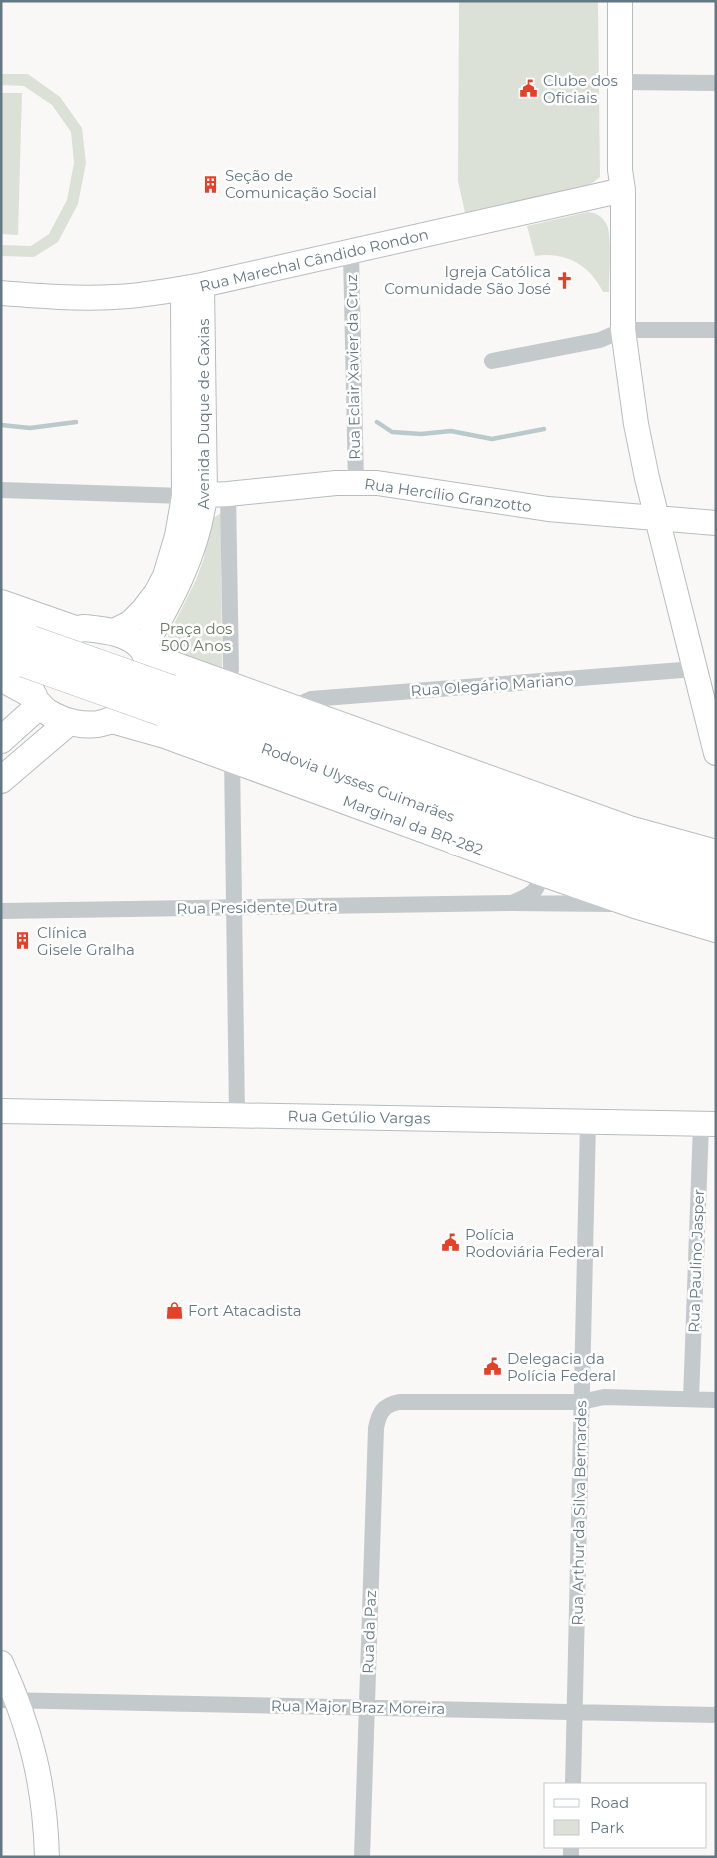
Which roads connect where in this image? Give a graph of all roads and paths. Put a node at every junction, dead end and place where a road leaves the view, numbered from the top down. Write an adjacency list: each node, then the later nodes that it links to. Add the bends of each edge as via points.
1 (620, 1): 2 (street)
2 (620, 82): 3 (street); 4 (street)
3 (716, 83)
4 (623, 190): 5 (street, Rua Marechal Cândido Rondon); 8 (street)
5 (351, 252): 6 (street, Rua Marechal Cândido Rondon); 11 (street, Rua Eclair Xavier da Cruz)
6 (193, 287): 7 (street, Rua Marechal Cândido Rondon, via 114,297); 13 (street, Avenida Duque de Caxias)
7 (1, 293)
8 (623, 330): 9 (street); 10 (street, via 600,340); 14 (street, via 636,424)
9 (716, 330)
10 (492, 361)
11 (356, 483): 13 (street, Rua Hercílio Granzotto); 14 (street, Rua Hercílio Granzotto, via 400,486 548,509)
12 (1, 490): 13 (street, Rua Hercílio Granzotto)
13 (205, 496): 19 (street, Avenida Duque de Caxias, via 181,516 165,576 156,593 130,622); 21 (street, Avenida Duque de Caxias, via 202,522 185,573); 23 (street)
14 (657, 518): 15 (street, Rua Hercílio Granzotto); 22 (street)
15 (716, 523)
16 (1, 603): 18 (main road)
17 (1, 629): 20 (highway, Rodovia Ulysses Guimarães)
18 (75, 629): 19 (main road); 26 (main road, via 58,637 36,658 30,680)
19 (112, 632): 21 (main road, via 136,642)
20 (19, 652): 25 (highway, Rodovia Ulysses Guimarães, bridge)
21 (145, 653): 27 (main road); 28 (main road, via 143,689 129,709)
22 (695, 669): 27 (street, Rua Olegário Mariano, via 311,699); 31 (street)
23 (230, 670)
24 (1, 678): 26 (main road)
25 (167, 700): 35 (highway, Rodovia Ulysses Guimarães); 38 (highway, Rodovia Ulysses Guimarães)
26 (37, 701): 29 (main road, via 52,716); 30 (main road)
27 (290, 708): 33 (main road)
28 (112, 720): 29 (main road, via 98,724); 32 (main road, Marginal da BR-282, via 165,734)
29 (69, 722): 34 (main road)
30 (1, 740)
31 (716, 753)
32 (232, 759): 36 (main road, Marginal da BR-282); 44 (street)
33 (461, 770): 35 (highway); 37 (main road, via 628,829)
34 (1, 780)
35 (553, 824): 40 (highway, Rodovia Ulysses Guimarães, via 645,856)
36 (456, 841): 38 (highway, via 521,853); 39 (main road, Marginal da BR-282)
37 (716, 852)
38 (564, 856): 42 (highway, Rodovia Ulysses Guimarães, via 642,883)
39 (540, 872): 41 (street, Rua Presidente Dutra, via 534,892); 43 (main road, Marginal da BR-282)
40 (716, 875)
41 (512, 903): 43 (street, Rua Presidente Dutra); 44 (street, Rua Presidente Dutra)
42 (716, 903)
43 (635, 905): 46 (main road, Marginal da BR-282)
44 (234, 908): 45 (street, Rua Presidente Dutra); 48 (street)
45 (1, 911)
46 (716, 928)
47 (1, 1111): 48 (street, Rua Getúlio Vargas)
48 (237, 1115): 49 (street, Rua Getúlio Vargas)
49 (588, 1122): 50 (street, Rua Getúlio Vargas); 53 (street, Rua Arthur da Silva Bernardes)
50 (708, 1124): 51 (street, Rua Paulino Jasper)
51 (691, 1399): 52 (street); 53 (street, via 604,1397)
52 (716, 1400)
53 (581, 1402): 56 (street, Rua da Paz, via 399,1402 382,1409 376,1428); 57 (street, Rua Arthur da Silva Bernardes)
54 (1, 1663): 55 (street)
55 (10, 1700): 56 (street, Rua Major Braz Moreira); 60 (street, via 33,1747 42,1790)
56 (366, 1708): 57 (street, Rua Major Braz Moreira); 61 (street, Rua da Paz)
57 (574, 1712): 58 (street, Rua Major Braz Moreira); 59 (street, Rua Arthur da Silva Bernardes)
58 (716, 1715)
59 (573, 1783)
60 (47, 1857)
61 (362, 1857)

